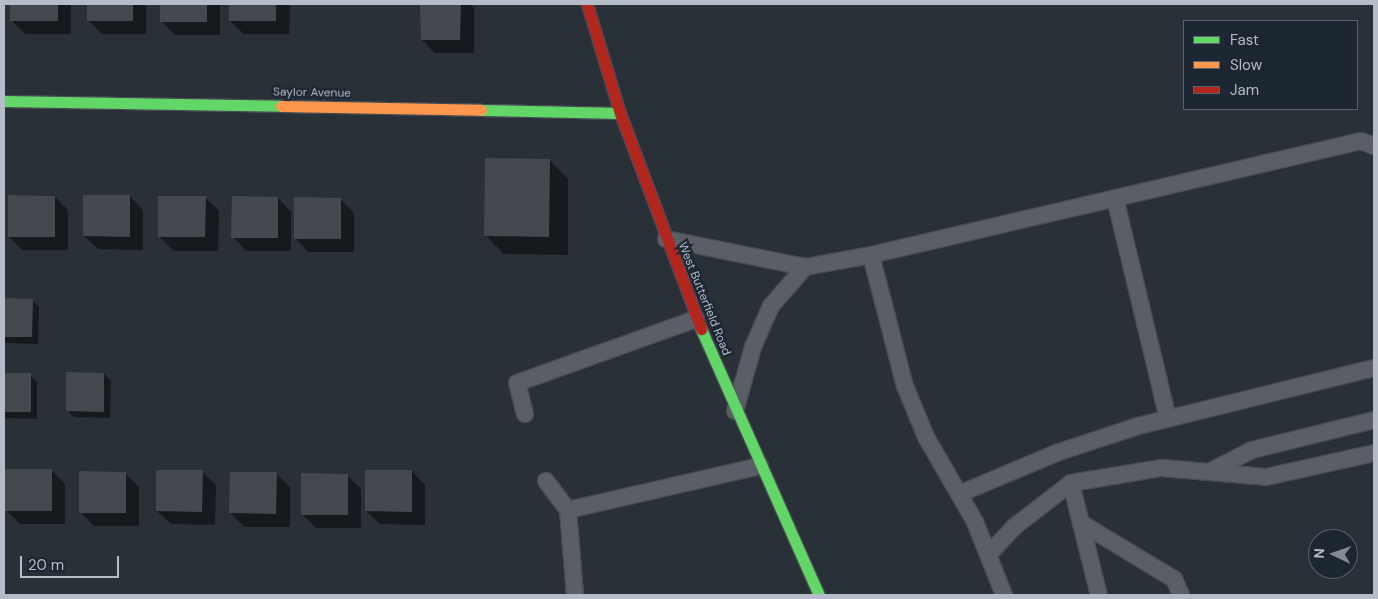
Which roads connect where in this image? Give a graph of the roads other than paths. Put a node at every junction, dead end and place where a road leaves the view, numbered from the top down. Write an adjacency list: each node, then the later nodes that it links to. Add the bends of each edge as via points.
1 (587, 4): 3 (main road, West Butterfield Road)
2 (4, 101): 3 (main road, Saylor Avenue)
3 (620, 113): 6 (main road, West Butterfield Road)
4 (1374, 146): 5 (lane, via 1361,141)
5 (1115, 198): 7 (lane); 13 (lane)
6 (666, 239): 8 (lane); 9 (main road, West Butterfield Road)
7 (870, 256): 8 (lane); 20 (lane, via 905,386 926,437)
8 (805, 267): 11 (lane, via 771,306 753,347)
9 (696, 319): 11 (main road, West Butterfield Road); 12 (lane, via 517,383)
10 (1374, 368): 13 (lane)
11 (735, 412): 16 (main road, West Butterfield Road)
12 (525, 414)
13 (1168, 419): 20 (lane, via 1059,452)
14 (1374, 420): 17 (lane, via 1252,450)
15 (1374, 453): 17 (lane, via 1266,477)
16 (760, 466): 21 (lane); 25 (main road, West Butterfield Road)
17 (1209, 472): 19 (lane, via 1162,468)
18 (546, 481): 21 (lane)
19 (1071, 483): 22 (lane); 23 (lane, via 1014,527)
20 (959, 494): 23 (lane)
21 (568, 510): 24 (lane)
22 (1081, 522): 27 (lane); 28 (lane, via 1174,578)
23 (988, 555): 26 (lane)
24 (574, 595)
25 (819, 595)
26 (1004, 595)
27 (1099, 595)
28 (1182, 595)

